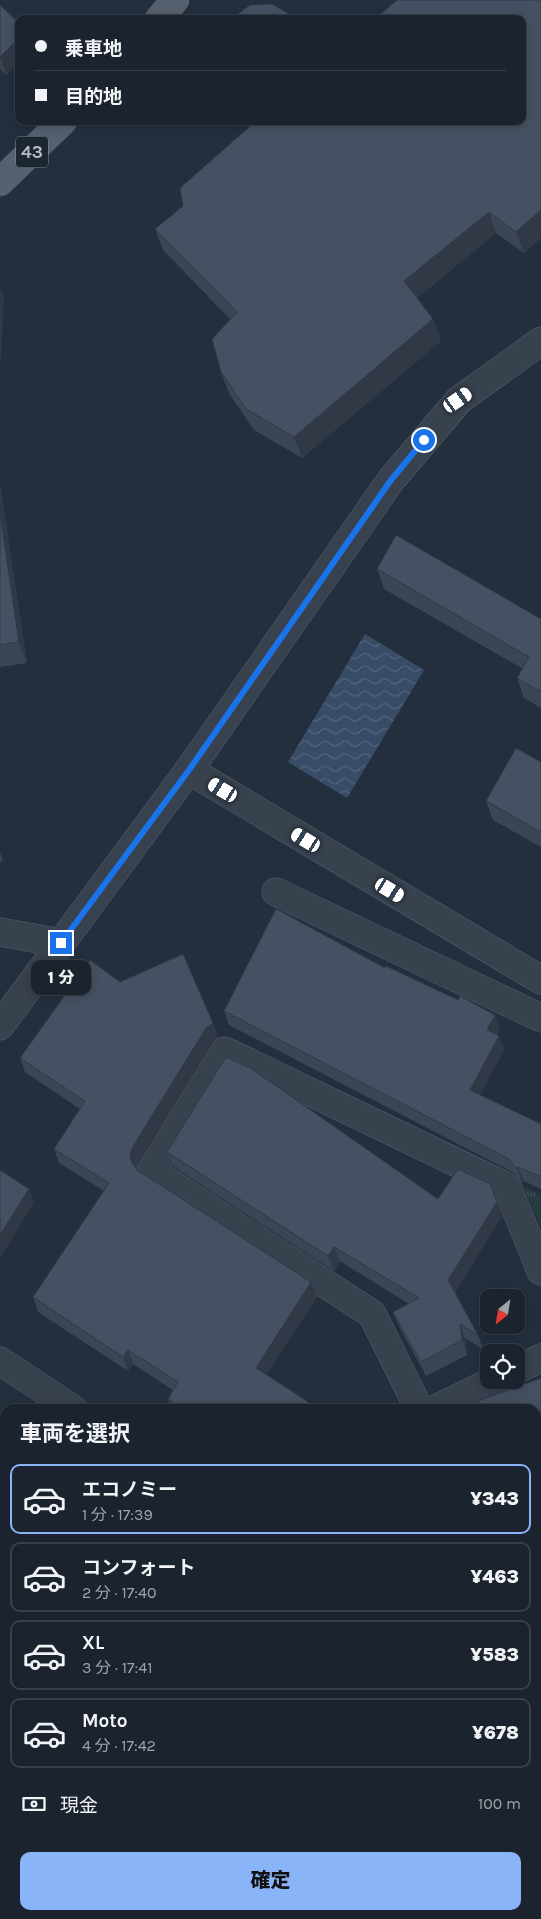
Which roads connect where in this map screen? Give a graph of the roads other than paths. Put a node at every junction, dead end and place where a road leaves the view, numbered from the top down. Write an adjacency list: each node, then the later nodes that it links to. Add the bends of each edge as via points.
1 (175, 0): 2 (main road)
2 (162, 15)
3 (59, 125): 4 (main road, 43)
4 (0, 182)
5 (541, 341): 6 (street, via 458,400 391,480)
6 (189, 770): 9 (street); 10 (street)
7 (276, 892): 11 (street)
8 (0, 932): 9 (street)
9 (61, 943): 12 (street)
10 (541, 980)
11 (541, 1018)
12 (0, 1026)
13 (541, 1271): 19 (street, via 507,1187 226,1051 151,1171 372,1314)
14 (541, 1358): 16 (street)
15 (0, 1361): 18 (street)
16 (525, 1366)
17 (480, 1387): 20 (street)
18 (65, 1404)
19 (417, 1404)
20 (446, 1404)

